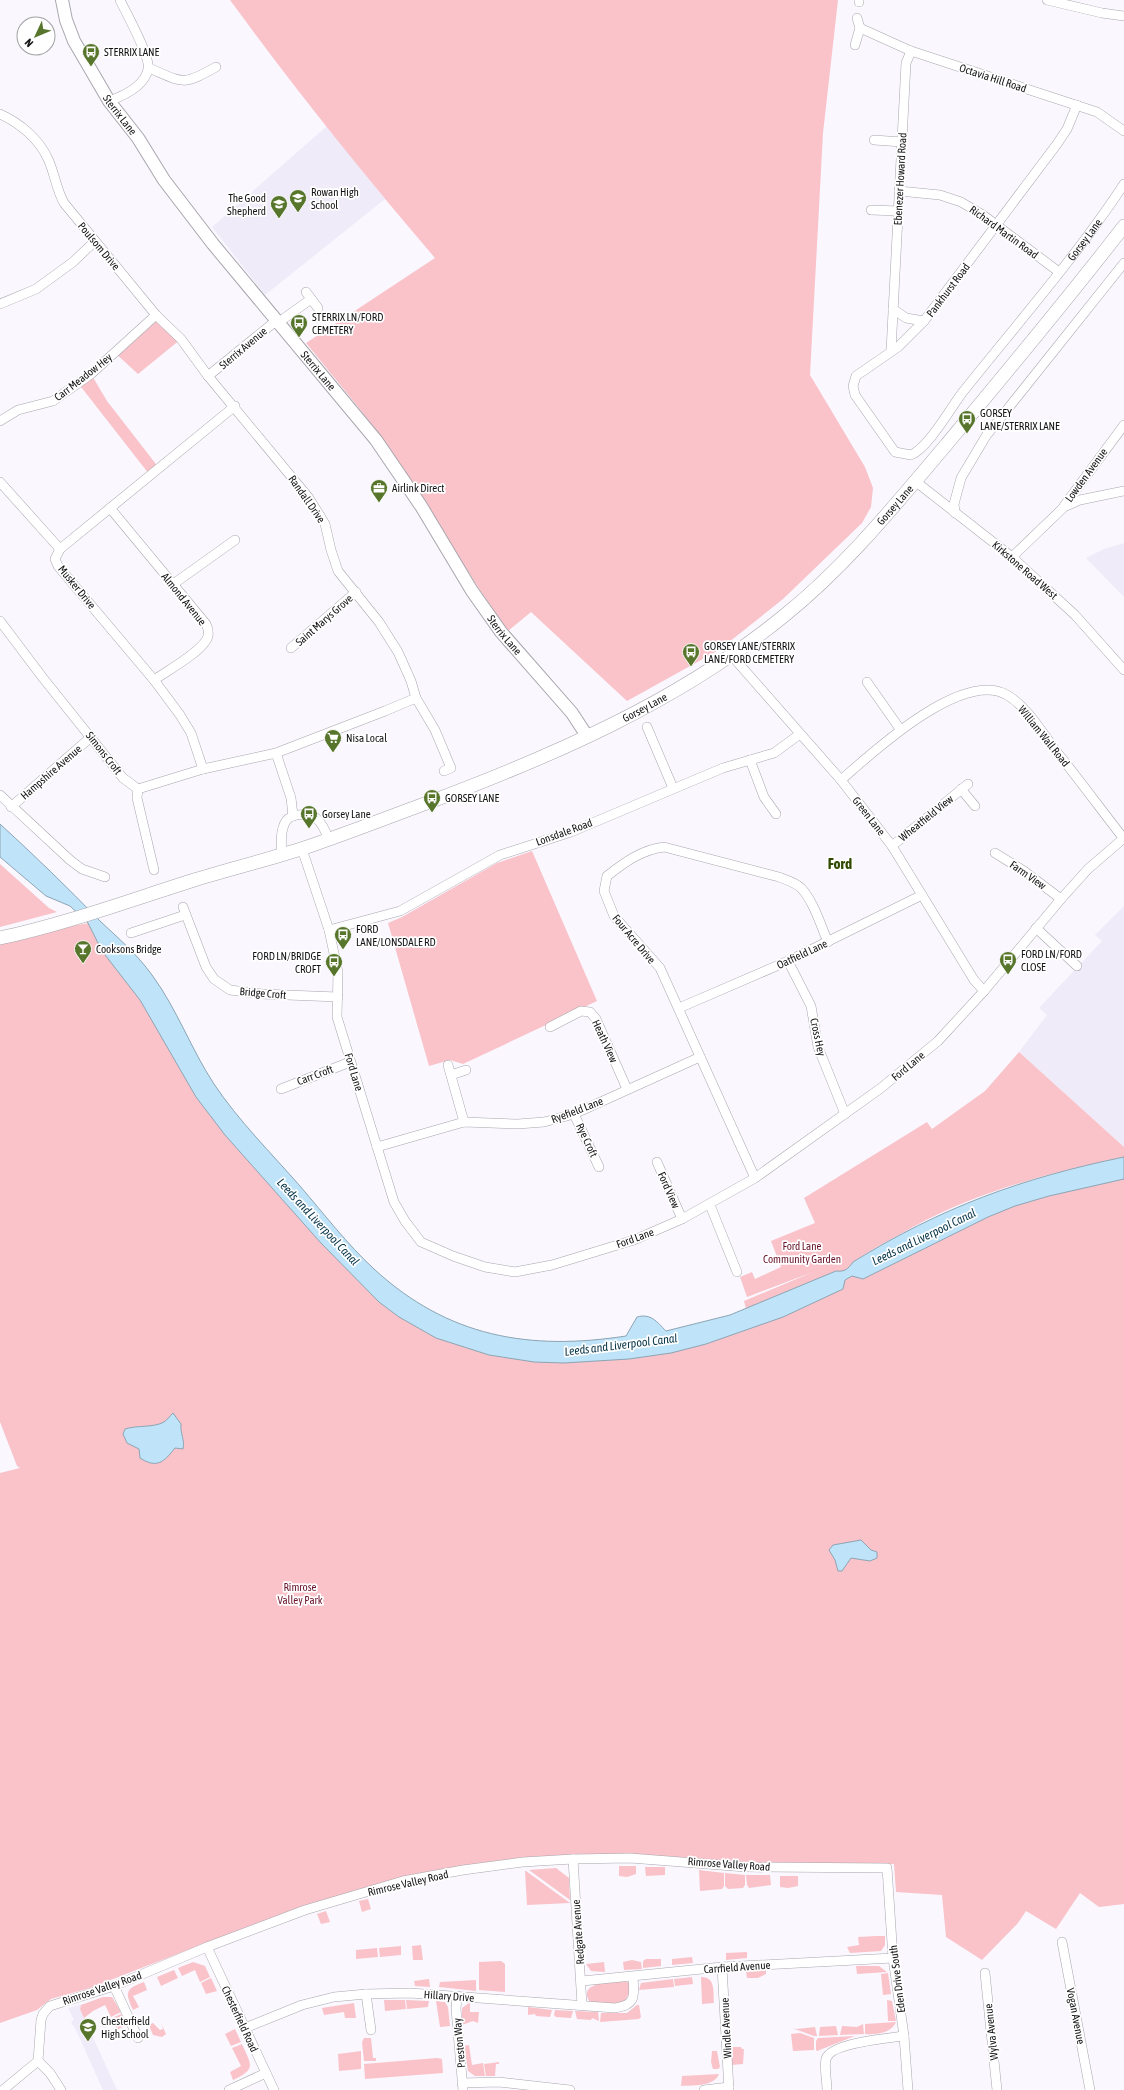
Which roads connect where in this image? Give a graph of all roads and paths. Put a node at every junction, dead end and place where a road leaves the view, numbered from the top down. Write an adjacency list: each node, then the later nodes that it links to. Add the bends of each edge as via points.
1 (62, 0): 9 (street, Sterrix Lane, via 74,41)
2 (1047, 0): 4 (street)
3 (123, 1): 8 (street, via 147,57)
4 (1124, 16)
5 (855, 45): 6 (street, Octavia Hill Road, via 858,23)
6 (911, 51): 10 (street, Octavia Hill Road); 14 (street, Ebenezer Howard Road, via 906,62)
7 (216, 67): 8 (street, via 184,82)
8 (149, 68): 9 (street, via 146,75 132,89)
9 (109, 101): 28 (street, Sterrix Lane, via 213,244)
10 (1077, 105): 12 (street, Octavia Hill Road, via 1097,112); 19 (street, Pankhurst Road, via 1067,129)
11 (0, 114): 21 (street, Poulsom Drive, via 27,131 43,149 59,194)
12 (1124, 131)
13 (874, 140): 14 (street)
14 (902, 142): 16 (street, Ebenezer Howard Road)
15 (1124, 184): 23 (street, Gorsey Lane)
16 (899, 191): 18 (street, Ebenezer Howard Road); 19 (street, Richard Martin Road, via 951,198 971,207)
17 (871, 210): 18 (street)
18 (899, 211): 26 (street, Ebenezer Howard Road)
19 (996, 226): 23 (street, Richard Martin Road); 29 (street, Pankhurst Road)
20 (1124, 226): 36 (main road, Gorsey Lane, via 1055,315)
21 (94, 242): 24 (street, via 73,262 36,289); 27 (street, Poulsom Drive)
22 (1124, 263): 41 (street, via 986,436 962,478 954,504)
23 (1058, 272): 35 (street, Gorsey Lane, via 923,446 915,454)
24 (0, 304)
25 (318, 308): 28 (street, Sterrix Avenue, via 309,295)
26 (893, 309): 29 (street, via 906,318); 30 (street, Ebenezer Howard Road)
27 (156, 315): 31 (street, Poulsom Drive, via 181,339); 33 (street, Carr Meadow Hey, via 91,374 53,402 18,410)
28 (278, 321): 31 (street, Sterrix Avenue); 57 (street, Sterrix Lane, via 376,440 501,632 572,713)
29 (924, 321): 30 (street, Pankhurst Road)
30 (891, 351): 35 (street, Pankhurst Road, via 856,376 854,390 891,448)
31 (208, 376): 32 (street, Randall Drive)
32 (234, 406): 40 (street, Musker Drive); 46 (street, Randall Drive, via 309,498 326,524 338,571)
33 (0, 421)
34 (1124, 425): 39 (street, Lowden Avenue)
35 (905, 455)
36 (915, 481): 41 (street, Kirkstone Road West); 49 (main road, Gorsey Lane, via 871,533 821,584)
37 (0, 482): 43 (street)
38 (1124, 491): 39 (street, via 1080,500)
39 (1064, 507): 44 (street)
40 (110, 508): 43 (street, Musker Drive); 45 (street, Almond Avenue)
41 (955, 513): 44 (street, Kirkstone Road West)
42 (235, 540): 45 (street)
43 (60, 549): 51 (street, Musker Drive, via 55,558 58,566)
44 (1012, 557): 50 (street, Kirkstone Road West, via 1075,615)
45 (172, 585): 51 (street, Almond Avenue, via 206,624 209,630 208,637 199,649)
46 (356, 592): 48 (street, Saint Marys Grove); 53 (street, Randall Drive, via 398,652)
47 (0, 621): 58 (street, Simons Croft)
48 (292, 648)
49 (732, 656): 56 (street, Green Lane); 57 (main road, Gorsey Lane, via 676,690)
50 (1124, 670)
51 (154, 680): 62 (street, Musker Drive, via 192,733)
52 (867, 682): 55 (street)
53 (416, 698): 59 (street); 61 (street, Randall Drive)
54 (647, 727): 64 (street)
55 (900, 729): 63 (street, William Wall Road); 71 (street, William Wall Road, via 960,696 980,690 1006,694 1028,714)
56 (800, 734): 60 (street, Lonsdale Road, via 774,753); 63 (street, Green Lane)
57 (587, 736): 72 (main road, Gorsey Lane, via 484,781)
58 (91, 737): 65 (street, Simons Croft, via 123,778); 68 (street, Hampshire Avenue)
59 (276, 753): 62 (street); 70 (street)
60 (750, 760): 64 (street, Lonsdale Road); 69 (street, via 764,797)
61 (451, 768)
62 (203, 769): 65 (street)
63 (841, 780): 73 (street, Green Lane)
64 (673, 788): 82 (street, Lonsdale Road, via 570,832 500,854 400,911)
65 (138, 789): 77 (street, via 137,798)
66 (0, 795): 68 (street)
67 (975, 806): 73 (street, Wheatfield View, via 964,786)
68 (11, 807): 78 (street, via 82,869)
69 (776, 814)
70 (293, 816): 72 (street, via 316,819); 76 (street, via 287,820 283,830)
71 (1124, 838): 80 (street, Ford Lane, via 1088,869)
72 (329, 840): 74 (main road, Gorsey Lane)
73 (892, 846): 79 (street, Green Lane)
74 (302, 848): 76 (main road, Gorsey Lane); 82 (street, Ford Lane)
75 (995, 853): 80 (street, Farm View, via 1024,871)
76 (282, 855): 84 (main road, Gorsey Lane)
77 (154, 870)
78 (105, 878)
79 (922, 895): 85 (street, Oatfield Lane); 88 (street, Green Lane, via 974,980)
80 (1060, 899): 81 (street, Ford Lane)
81 (1036, 928): 87 (street); 88 (street, Ford Lane)
82 (329, 930): 89 (street, Ford Lane, via 338,972)
83 (131, 933): 89 (street, Bridge Croft, via 184,911 206,967 214,979 230,990)
84 (0, 938)
85 (828, 942): 86 (street, Oatfield Lane); 90 (street, Four Acre Drive, via 802,888 794,882 690,852 664,847 650,848 628,859 607,876 604,891 614,916 660,968)
86 (788, 961): 90 (street, Oatfield Lane); 100 (street, Cross Hey, via 811,1006 818,1047)
87 (1077, 966)
88 (984, 991): 100 (street, Ford Lane, via 938,1042)
89 (338, 997): 93 (street, Ford Lane, via 337,1017)
90 (679, 1008): 92 (street, Four Acre Drive)
91 (550, 1027): 98 (street, Heath View, via 581,1011 590,1012 596,1019)
92 (700, 1057): 98 (street, Ryefield Lane); 105 (street, Four Acre Drive)
93 (350, 1062): 97 (street, Carr Croft); 102 (street, Ford Lane)
94 (448, 1065): 96 (street)
95 (466, 1070): 96 (street)
96 (451, 1075): 101 (street)
97 (281, 1089)
98 (627, 1089): 99 (street, Ryefield Lane)
99 (574, 1114): 101 (street, Ryefield Lane, via 544,1122 518,1124); 104 (street, Rye Croft)
100 (846, 1114): 105 (street, Ford Lane)
101 (464, 1122): 102 (street, Ryefield Lane)
102 (377, 1147): 107 (street, Ford Lane, via 394,1202 421,1242 485,1267 515,1272 552,1265 634,1240)
103 (657, 1162): 107 (street, Ford View)
104 (599, 1167)
105 (755, 1178): 106 (street, Ford Lane)
106 (710, 1205): 107 (street, Ford Lane); 108 (street)
107 (682, 1219)
108 (737, 1272)
109 (573, 1859): 110 (street, Rimrose Valley Road, via 630,1858 746,1867); 112 (street, Rimrose Valley Road, via 523,1862 404,1881 305,1910); 117 (street, Redgate Avenue)
110 (887, 1868): 113 (street, Eden Drive South)
111 (1062, 1942): 139 (street, Vogan Avenue)
112 (207, 1948): 118 (street, Rimrose Valley Road); 122 (street, Chesterfield Road)
113 (893, 1958): 114 (street, Carrfield Avenue); 124 (street, Eden Drive South)
114 (722, 1967): 116 (street, Carrfield Avenue); 129 (street, Windle Avenue)
115 (985, 1973): 138 (street, Wylva Avenue)
116 (633, 1976): 117 (street, Carrfield Avenue); 121 (street, Hillary Drive, via 634,1995 632,2002 626,2006 615,2008)
117 (582, 1981): 121 (street, Redgate Avenue)
118 (114, 1986): 125 (street); 126 (street, Rimrose Valley Road, via 69,1999 47,2010 41,2020)
119 (366, 1994): 120 (street, Hillary Drive); 122 (street, Hillary Drive, via 334,1997 302,2005); 123 (street)
120 (457, 1996): 121 (street, Hillary Drive); 128 (street, Preston Way)
121 (582, 2005)
122 (245, 2028): 127 (street, Chesterfield Road)
123 (371, 2030)
124 (904, 2036): 136 (street, via 860,2042 830,2053 826,2058); 137 (street, Eden Drive South)
125 (138, 2038)
126 (38, 2061): 130 (street); 131 (street)
127 (266, 2073): 132 (street); 133 (street, Chesterfield Road)
128 (463, 2087): 134 (street, via 499,2082)
129 (729, 2089): 135 (street)
130 (3, 2090)
131 (61, 2090)
132 (229, 2090)
133 (274, 2090)
134 (570, 2090)
135 (704, 2090)
136 (826, 2090)
137 (908, 2090)
138 (997, 2090)
139 (1090, 2090)

